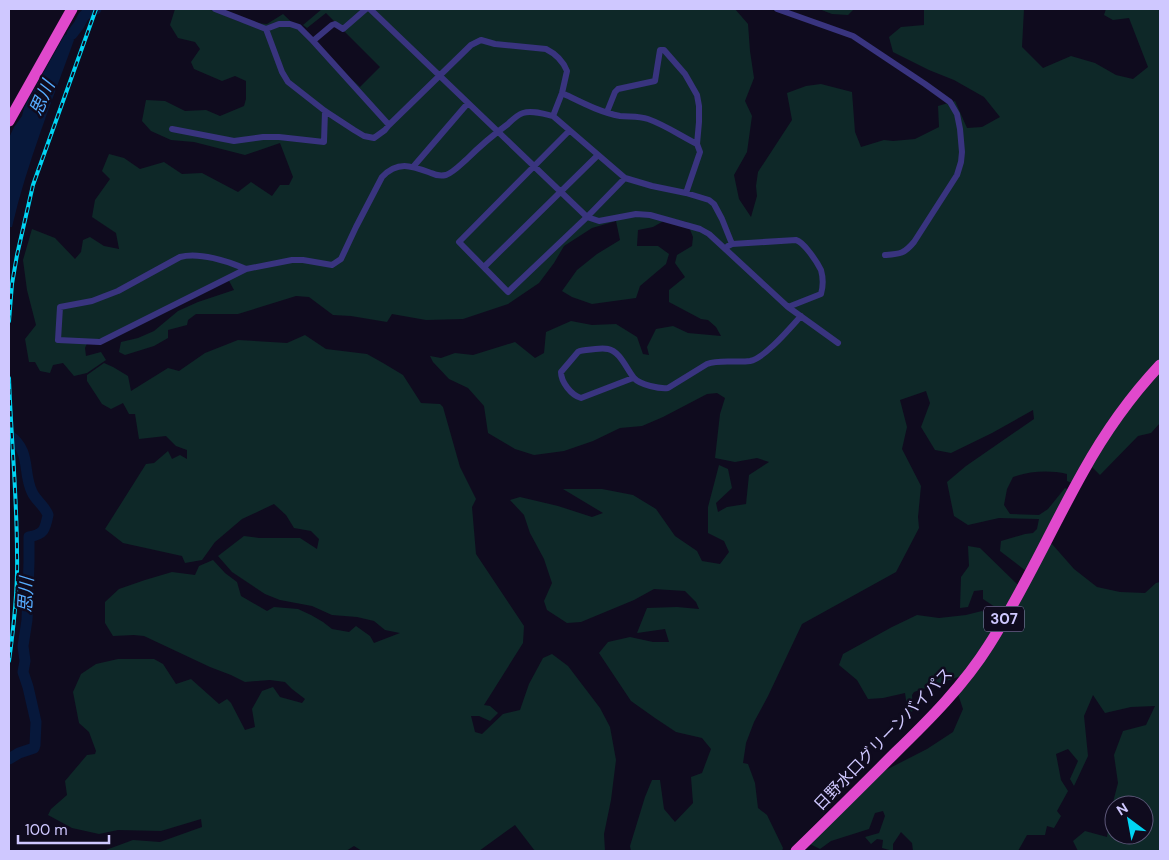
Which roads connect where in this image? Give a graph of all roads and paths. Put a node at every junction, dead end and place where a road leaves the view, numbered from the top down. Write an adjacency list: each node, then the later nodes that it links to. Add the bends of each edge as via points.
1 (72, 9): 14 (highway)
2 (215, 9): 6 (street)
3 (366, 9): 7 (street, via 343,29 332,25)
4 (370, 9): 8 (street)
5 (777, 9): 29 (street, via 853,36 950,102 957,114 962,152 957,175 907,251)
6 (266, 29): 7 (street, via 290,24 299,27); 11 (street, via 288,82)
7 (313, 41): 15 (street)
8 (440, 76): 9 (street, via 471,45 481,40 546,49 560,59 567,71); 10 (street); 15 (street)
9 (562, 93): 12 (street); 13 (street)
10 (468, 103): 18 (street); 22 (street)
11 (325, 111): 15 (street, via 369,137 374,138); 16 (street, via 324,142 279,137 234,141)
12 (607, 112): 19 (street, via 646,119); 19 (street, via 618,90 654,82 660,50 664,50 685,74 697,95 700,106)
13 (553, 116): 17 (street); 18 (street, via 526,112)
14 (9, 121)
15 (389, 125)
16 (172, 129)
17 (569, 131): 20 (street); 21 (street)
18 (498, 132): 21 (street); 22 (street, via 445,175)
19 (697, 144): 25 (street, via 700,152)
20 (598, 155): 23 (street); 24 (street)
21 (534, 166): 24 (street); 30 (street, via 459,242)
22 (412, 167): 31 (street, via 393,168 382,177 340,260 332,265 292,260)
23 (625, 178): 25 (street); 26 (street)
24 (561, 192): 26 (street); 30 (street)
25 (686, 193): 27 (street, via 714,204)
26 (587, 217): 28 (street, via 599,221 636,214 650,215 700,229); 30 (street, via 508,292)
27 (732, 244): 28 (street); 32 (street, via 802,242 820,270 822,292)
28 (724, 249): 32 (street)
29 (886, 255)
30 (484, 268)
31 (246, 269): 31 (street, via 100,342 58,340 60,307 92,301 118,291 180,257 200,257)
32 (788, 307): 33 (street)
33 (801, 316): 34 (street); 36 (street, via 753,360 713,362 668,388 651,386)
34 (838, 343)
35 (1160, 365): 37 (highway, 日野水口グリーンバイパス / 307, via 1104,438 989,646 944,703)
36 (634, 378): 36 (street, via 581,398 565,385 561,372 580,351 608,349)
37 (796, 851)

